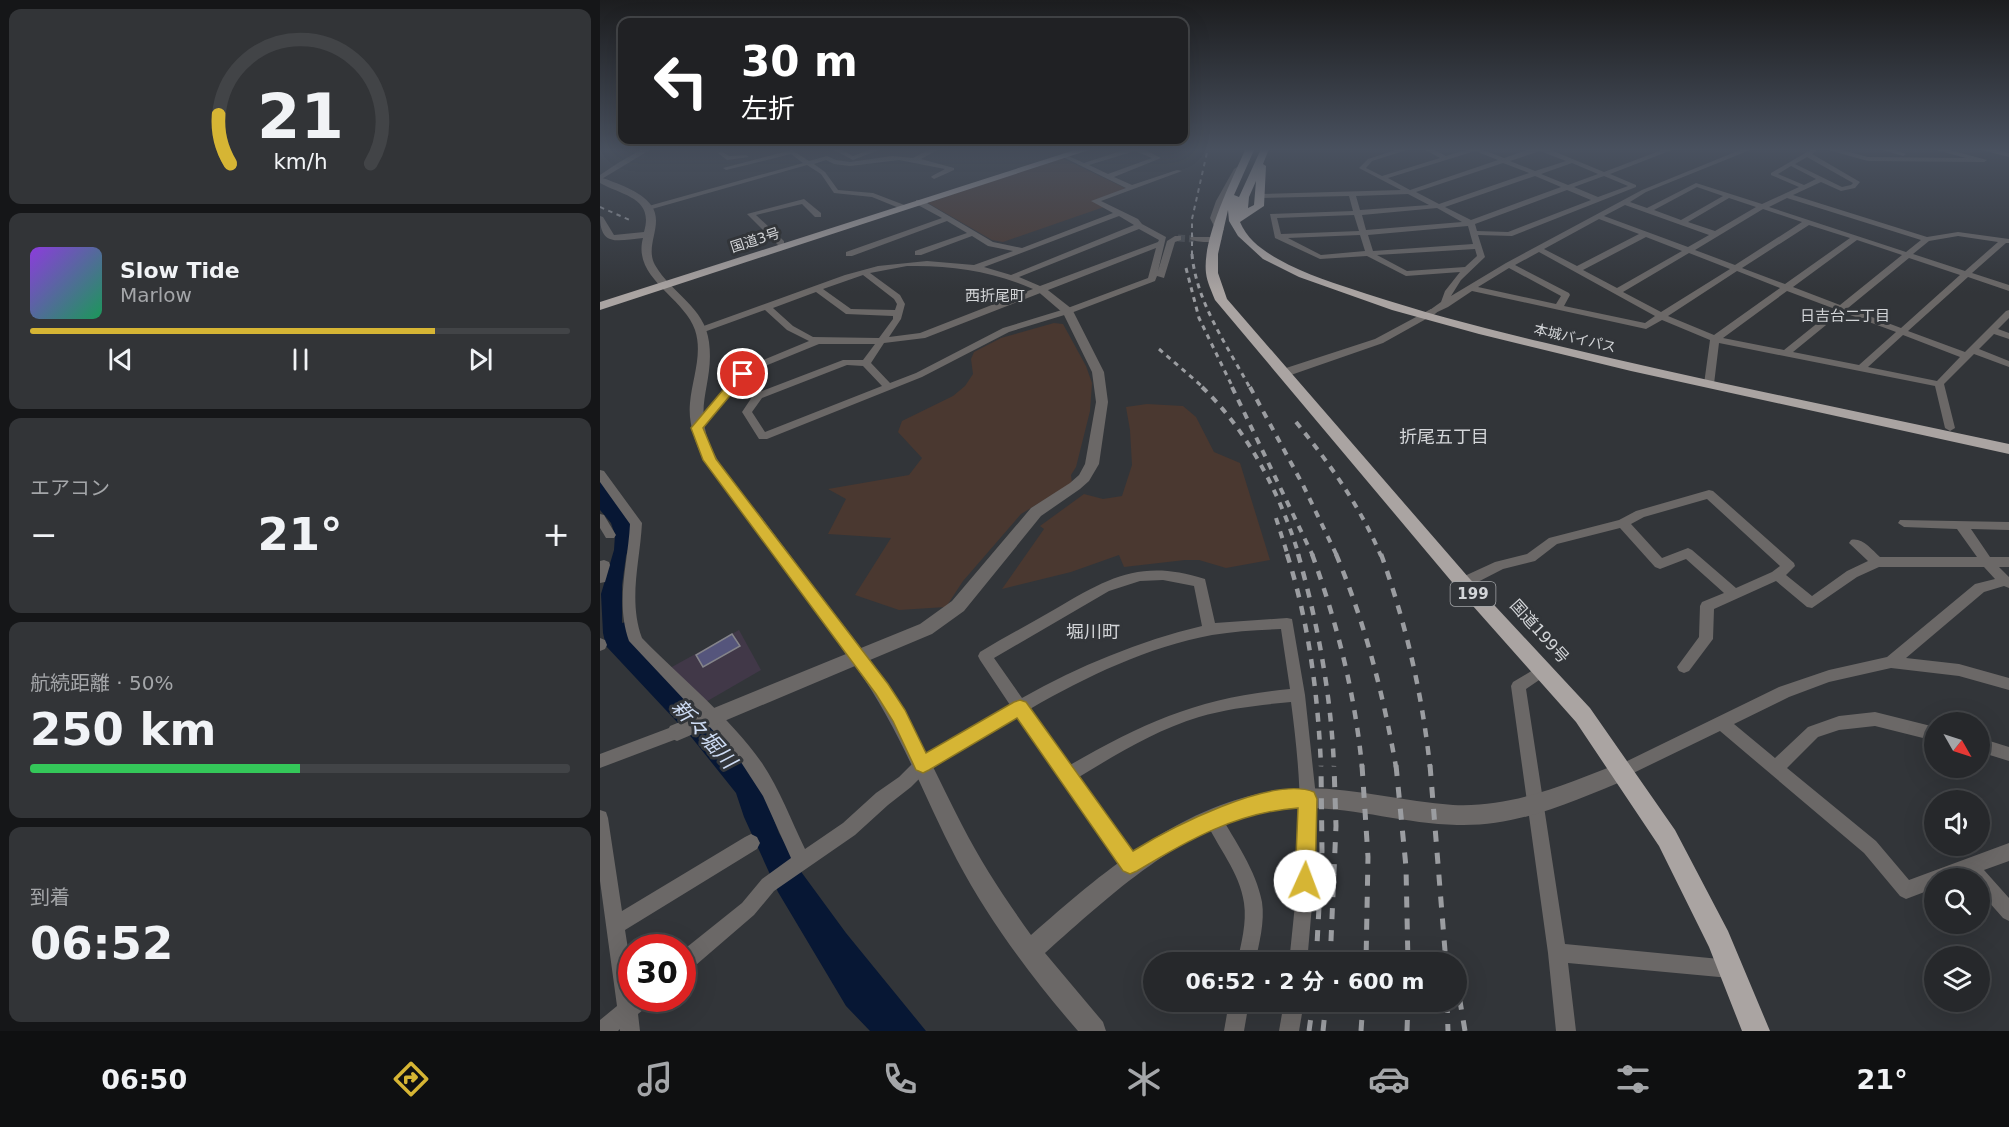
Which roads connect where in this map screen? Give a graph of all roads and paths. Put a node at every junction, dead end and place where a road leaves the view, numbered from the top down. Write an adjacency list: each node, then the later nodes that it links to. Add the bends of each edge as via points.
1 (633, 196): 28 (street)
2 (689, 196): 28 (street)
3 (876, 196): 26 (street)
4 (931, 196): 26 (highway, 国道3号)
5 (938, 196): 24 (highway, 国道3号)
6 (1109, 196): 32 (street, via 1095,201)
7 (1229, 196): 42 (highway, 国道199号 / 199, via 1224,207)
8 (1235, 196): 42 (highway, 199)
9 (1244, 196): 42 (highway, 199)
10 (1262, 196): 42 (highway, via 1254,198 1251,209)
11 (1352, 196): 33 (street)
12 (1419, 196): 27 (street)
13 (1469, 196): 27 (street)
14 (1542, 196): 39 (street)
15 (1589, 196): 22 (street)
16 (1608, 196): 22 (street)
17 (1635, 196): 25 (street)
18 (1675, 196): 31 (street)
19 (1728, 196): 29 (street); 40 (street)
20 (1783, 196): 29 (street)
21 (1789, 196): 54 (street)
22 (1598, 200): 38 (street, via 1600,206 1586,215); 44 (street, via 1509,234)
23 (763, 201): 30 (street)
24 (919, 202): 26 (highway, 国道3号); 37 (street)
25 (1624, 202): 31 (street); 35 (street)
26 (902, 206): 56 (highway, 国道3号); 75 (highway, 国道3号)
27 (1440, 206): 33 (street); 39 (street)
28 (649, 207): 49 (street)
29 (1762, 207): 41 (street); 48 (street)
30 (769, 210): 34 (street, via 804,201); 56 (street, via 752,214)
31 (1648, 210): 40 (street)
32 (1120, 213): 43 (street); 60 (street)
33 (1356, 213): 45 (street); 50 (street, via 1273,216)
34 (818, 215)
35 (1598, 216): 38 (street); 47 (street)
36 (600, 219): 49 (street, via 611,238)
37 (947, 219): 46 (street); 63 (street)
38 (1590, 220): 59 (street)
39 (1471, 222): 44 (street); 45 (street)
40 (1682, 222): 48 (street)
41 (1808, 222): 52 (street); 68 (street)
42 (1232, 224): 53 (street); 92 (highway, 本城バイパス, via 1259,252 1286,268); 106 (highway, 国道199号 / 199, via 1213,254 1212,273 1221,300)
43 (1139, 226): 57 (street, via 1163,239); 73 (street)
44 (1476, 232): 58 (street)
45 (1363, 233): 50 (street); 65 (street)
46 (971, 234): 60 (street, via 991,244); 62 (street)
47 (1645, 234): 61 (street); 70 (street)
48 (1715, 234): 61 (street)
49 (649, 235): 75 (street, via 646,256)
50 (1278, 236): 65 (street, via 1320,257)
51 (1178, 238): 74 (street, via 1171,241 1161,275)
52 (1855, 238): 64 (street); 76 (street)
53 (1194, 239)
54 (1927, 239): 55 (street, via 1958,234); 64 (street)
55 (2006, 241): 72 (street)
56 (781, 243): 75 (highway, 国道3号)
57 (1161, 244): 74 (street); 77 (street)
58 (1477, 246): 65 (street); 69 (street, via 1481,257)
59 (1539, 249): 66 (street); 70 (street)
60 (1023, 250): 67 (street)
61 (1688, 250): 68 (street); 81 (street)
62 (918, 253)
63 (849, 254)
64 (1907, 254): 72 (street); 88 (street)
65 (1370, 255): 69 (street, via 1406,274)
66 (1509, 265): 78 (street); 87 (street, via 1566,295)
67 (975, 268): 71 (street, via 925,263); 73 (street)
68 (1736, 268): 76 (street); 93 (street)
69 (1466, 269): 84 (street)
70 (1576, 270): 81 (street)
71 (864, 272): 80 (street); 90 (street, via 897,297 901,304)
72 (1967, 274): 79 (street); 96 (street)
73 (1012, 277): 77 (street)
74 (1152, 279): 89 (street)
75 (664, 283): 82 (highway, 国道3号); 94 (street)
76 (1787, 287): 88 (street); 98 (street)
77 (1040, 288): 89 (street); 100 (street, via 922,336)
78 (1470, 288): 84 (street); 87 (street)
79 (2009, 288)
80 (817, 289): 86 (street); 90 (street, via 849,312)
81 (1617, 292): 93 (street)
82 (614, 299): 83 (highway, 国道3号); 85 (highway, 国道3号)
83 (600, 301)
84 (1444, 305): 92 (street)
85 (600, 306)
86 (767, 307): 94 (street); 99 (street, via 795,334)
87 (1559, 307): 93 (street, via 1646,326)
88 (1841, 308): 96 (street); 101 (street)
89 (1068, 311): 109 (street, via 1006,330); 130 (street, via 1101,386 1100,413 1088,471 1075,486 1036,512 945,617)
90 (899, 313): 100 (street)
91 (2009, 313): 95 (street)
92 (1427, 315): 106 (street, via 1379,341); 107 (highway, 本城バイパス)
93 (1661, 316): 98 (street)
94 (701, 330): 110 (street, via 704,358)
95 (1993, 330): 97 (street); 102 (street)
96 (1900, 331): 102 (street); 105 (street)
97 (2009, 336)
98 (1715, 339): 101 (street); 107 (street)
99 (818, 341): 100 (street); 110 (street, via 747,370)
100 (882, 341): 103 (street)
101 (1786, 353): 105 (street)
102 (1970, 353): 104 (street); 108 (street)
103 (866, 363): 109 (street); 109 (street, via 846,362 758,396 747,412 748,417 763,437)
104 (2009, 364)
105 (1861, 368): 108 (street)
106 (1284, 373): 127 (highway, 国道199号 / 199)
107 (1709, 380): 111 (highway, 本城バイパス); 113 (highway, 本城バイパス)
108 (1939, 384): 111 (street)
109 (889, 388)
110 (697, 428): 130 (street, via 710,460)
111 (1950, 428): 112 (highway, 本城バイパス)
112 (2009, 441)
113 (2009, 449)
114 (600, 474): 137 (street, via 636,523 627,593 636,641)
115 (600, 518): 120 (street)
116 (1623, 523): 125 (street, via 1640,514 1709,494 1789,566); 127 (street, via 1553,541 1531,558 1500,565); 128 (street, via 1660,564 1688,553)
117 (1904, 523): 118 (street)
118 (1961, 525): 119 (street); 123 (street)
119 (2009, 526)
120 (610, 535)
121 (1855, 543): 122 (street)
122 (1877, 562): 123 (street); 125 (street, via 1852,574 1812,603)
123 (1987, 562): 124 (street); 126 (street)
124 (2009, 562)
125 (1777, 575): 128 (street)
126 (2007, 582): 131 (street, via 1980,588)
127 (1463, 583): 133 (highway, 国道199号 / 199)
128 (1733, 593): 132 (street, via 1707,606 1706,639)
129 (1210, 630): 135 (street, via 1287,623); 136 (street, via 1069,678); 136 (street, via 1200,583 1166,574 1138,576 1104,587 985,656)
130 (859, 658): 137 (street); 144 (street, via 899,716)
131 (1891, 662): 134 (street, via 1959,670); 138 (street, via 1795,688)
132 (1684, 667)
133 (1543, 670): 146 (highway, 国道199号 / 199); 149 (street, via 1518,686)
134 (2009, 684)
135 (1299, 695): 147 (street, via 1219,705 1176,719); 148 (street)
136 (1020, 707): 144 (street); 147 (street)
137 (711, 718): 139 (street); 154 (street, via 761,776)
138 (1722, 723): 145 (street); 146 (street)
139 (680, 731): 143 (street)
140 (1924, 731): 145 (street, via 1875,719 1839,723 1813,732)
141 (1990, 748): 142 (street)
142 (2009, 753)
143 (600, 761)
144 (923, 764): 154 (street, via 849,829); 163 (street, via 964,851)
145 (1776, 768): 158 (street, via 1870,847 1906,890)
146 (1623, 771): 149 (street); 167 (highway, 国道199号 / 199, via 1667,838)
147 (1066, 776): 155 (street)
148 (1308, 799): 149 (street, via 1481,815); 151 (street, via 1275,801); 165 (street)
149 (1534, 807): 166 (street)
150 (600, 818): 160 (street)
151 (1213, 819): 155 (street); 164 (street, via 1251,896)
152 (751, 843): 160 (street)
153 (2009, 852): 156 (street)
154 (800, 864): 162 (street, via 774,881 748,909)
155 (1130, 864): 163 (street)
156 (1970, 866): 157 (street); 159 (street)
157 (1965, 868)
158 (1924, 883)
159 (2009, 912)
160 (614, 926): 161 (street)
161 (618, 942)
162 (696, 952)
163 (1029, 952): 174 (street)
164 (1248, 952)
165 (1299, 952)
166 (1557, 953): 167 (street); 177 (street)
167 (1730, 969): 178 (highway, 国道199号 / 199); 179 (highway, 国道199号 / 199)
168 (625, 1012): 172 (street)
169 (633, 1012): 173 (street)
170 (1237, 1012): 175 (street)
171 (1292, 1012): 176 (street)
172 (602, 1031)
173 (630, 1031)
174 (1094, 1031)
175 (1234, 1031)
176 (1289, 1031)
177 (1566, 1031)
178 (1745, 1031)
179 (1756, 1031)

